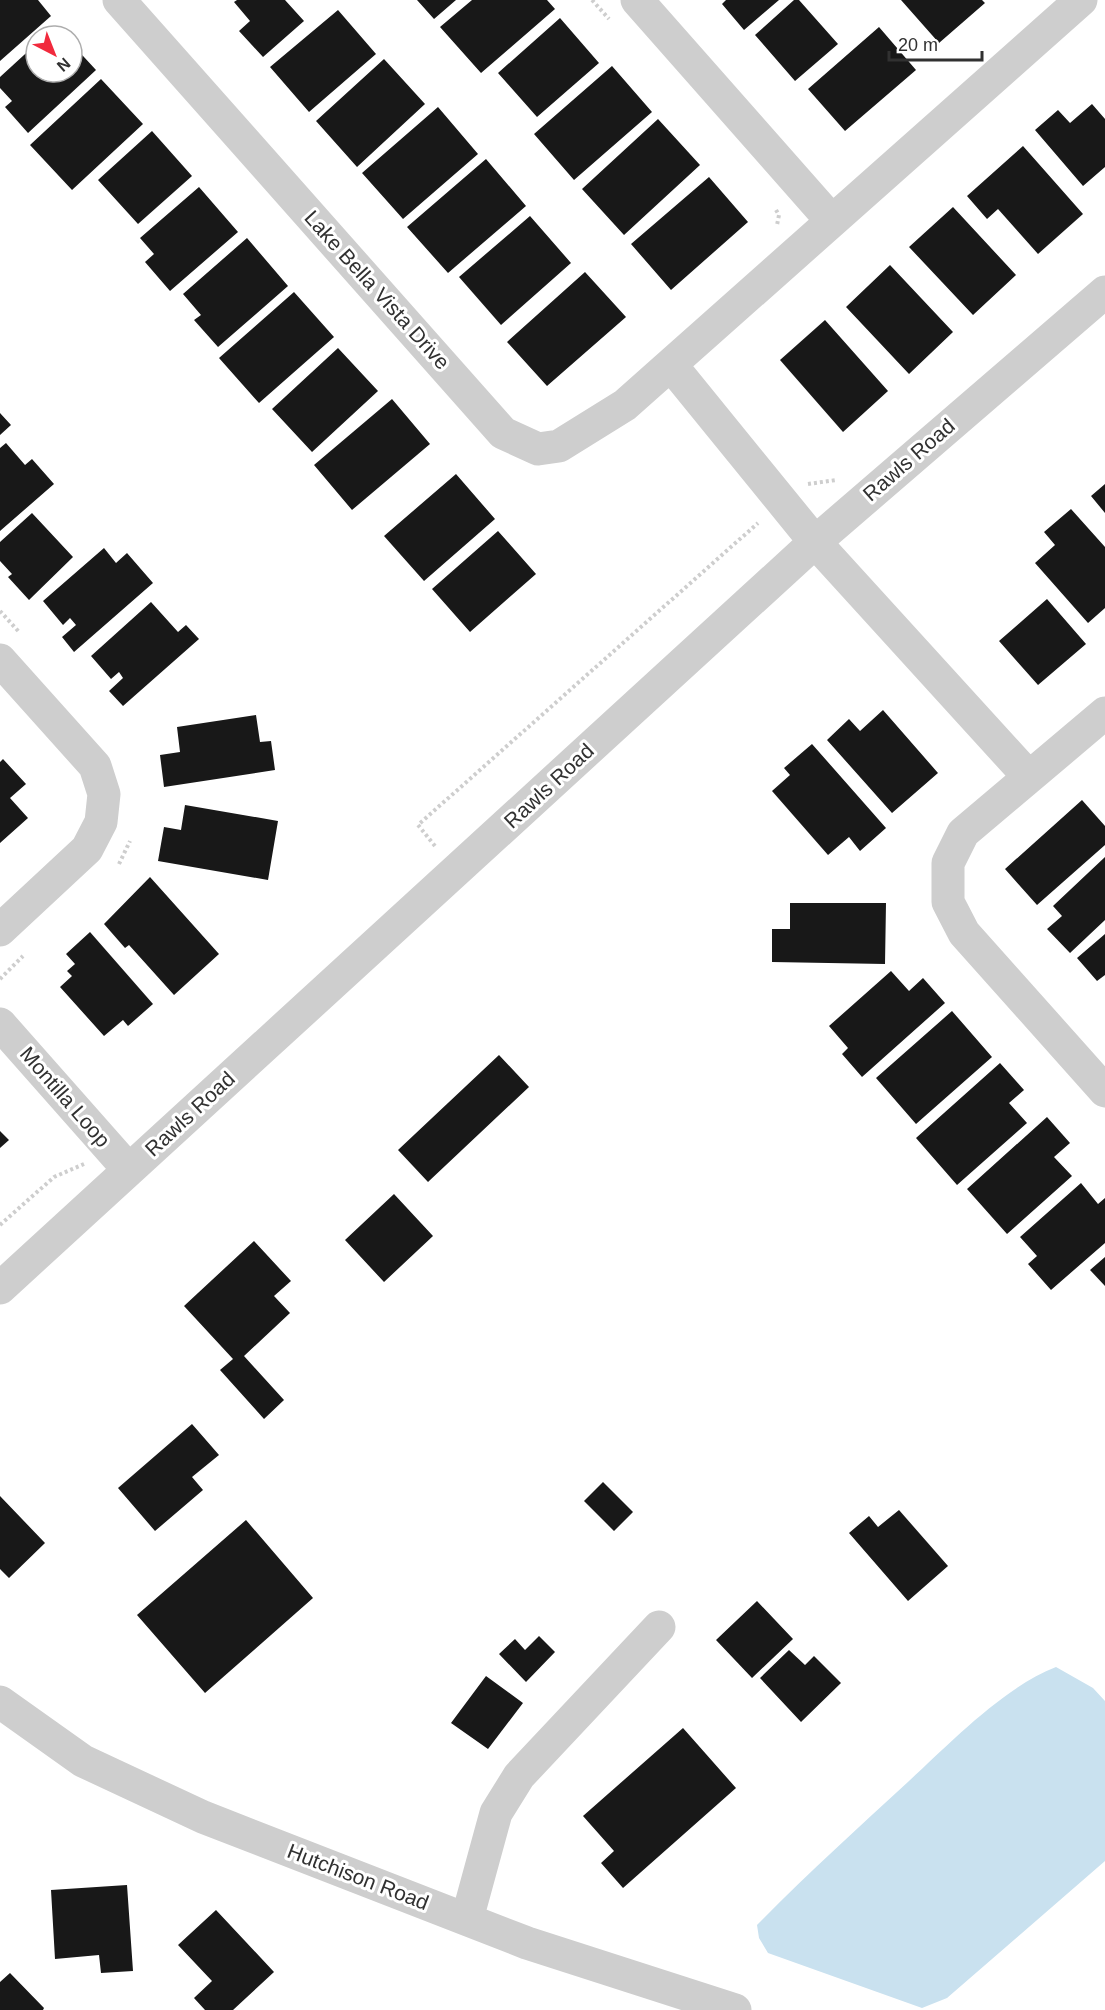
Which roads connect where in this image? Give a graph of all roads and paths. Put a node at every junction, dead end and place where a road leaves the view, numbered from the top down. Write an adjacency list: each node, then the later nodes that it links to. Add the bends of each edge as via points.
1 (119, 0): 8 (street, Lake Bella Vista Drive, via 503,433 538,449 559,446 625,405)
2 (637, 0): 5 (street)
3 (1082, 0): 5 (street, Lake Bella Vista Drive)
4 (779, 215): 6 (path)
5 (831, 220): 8 (street, Lake Bella Vista Drive)
6 (774, 228)
7 (1105, 292): 11 (street, Rawls Road)
8 (671, 365): 10 (street)
9 (847, 478): 10 (path, via 804,484)
10 (782, 502): 11 (street); 15 (path, via 418,825)
11 (815, 542): 14 (street); 20 (street, Rawls Road)
12 (0, 660): 16 (street, via 95,766 104,794 101,822 87,849)
13 (1105, 713): 14 (street)
14 (1029, 777): 18 (street, via 963,833 948,862 948,902 964,933)
15 (440, 852)
16 (0, 930)
17 (0, 1024): 19 (street, Montilla Loop)
18 (1105, 1091)
19 (107, 1145): 20 (street, Montilla Loop); 21 (path, via 81,1166 54,1177)
20 (129, 1170): 22 (street, Rawls Road)
21 (0, 1225)
22 (0, 1288)
23 (659, 1627): 25 (street, via 519,1776 496,1813)
24 (0, 1702): 25 (street, Hutchison Road, via 83,1761 183,1807)
25 (467, 1919): 26 (street, Hutchison Road)
26 (735, 2010)

